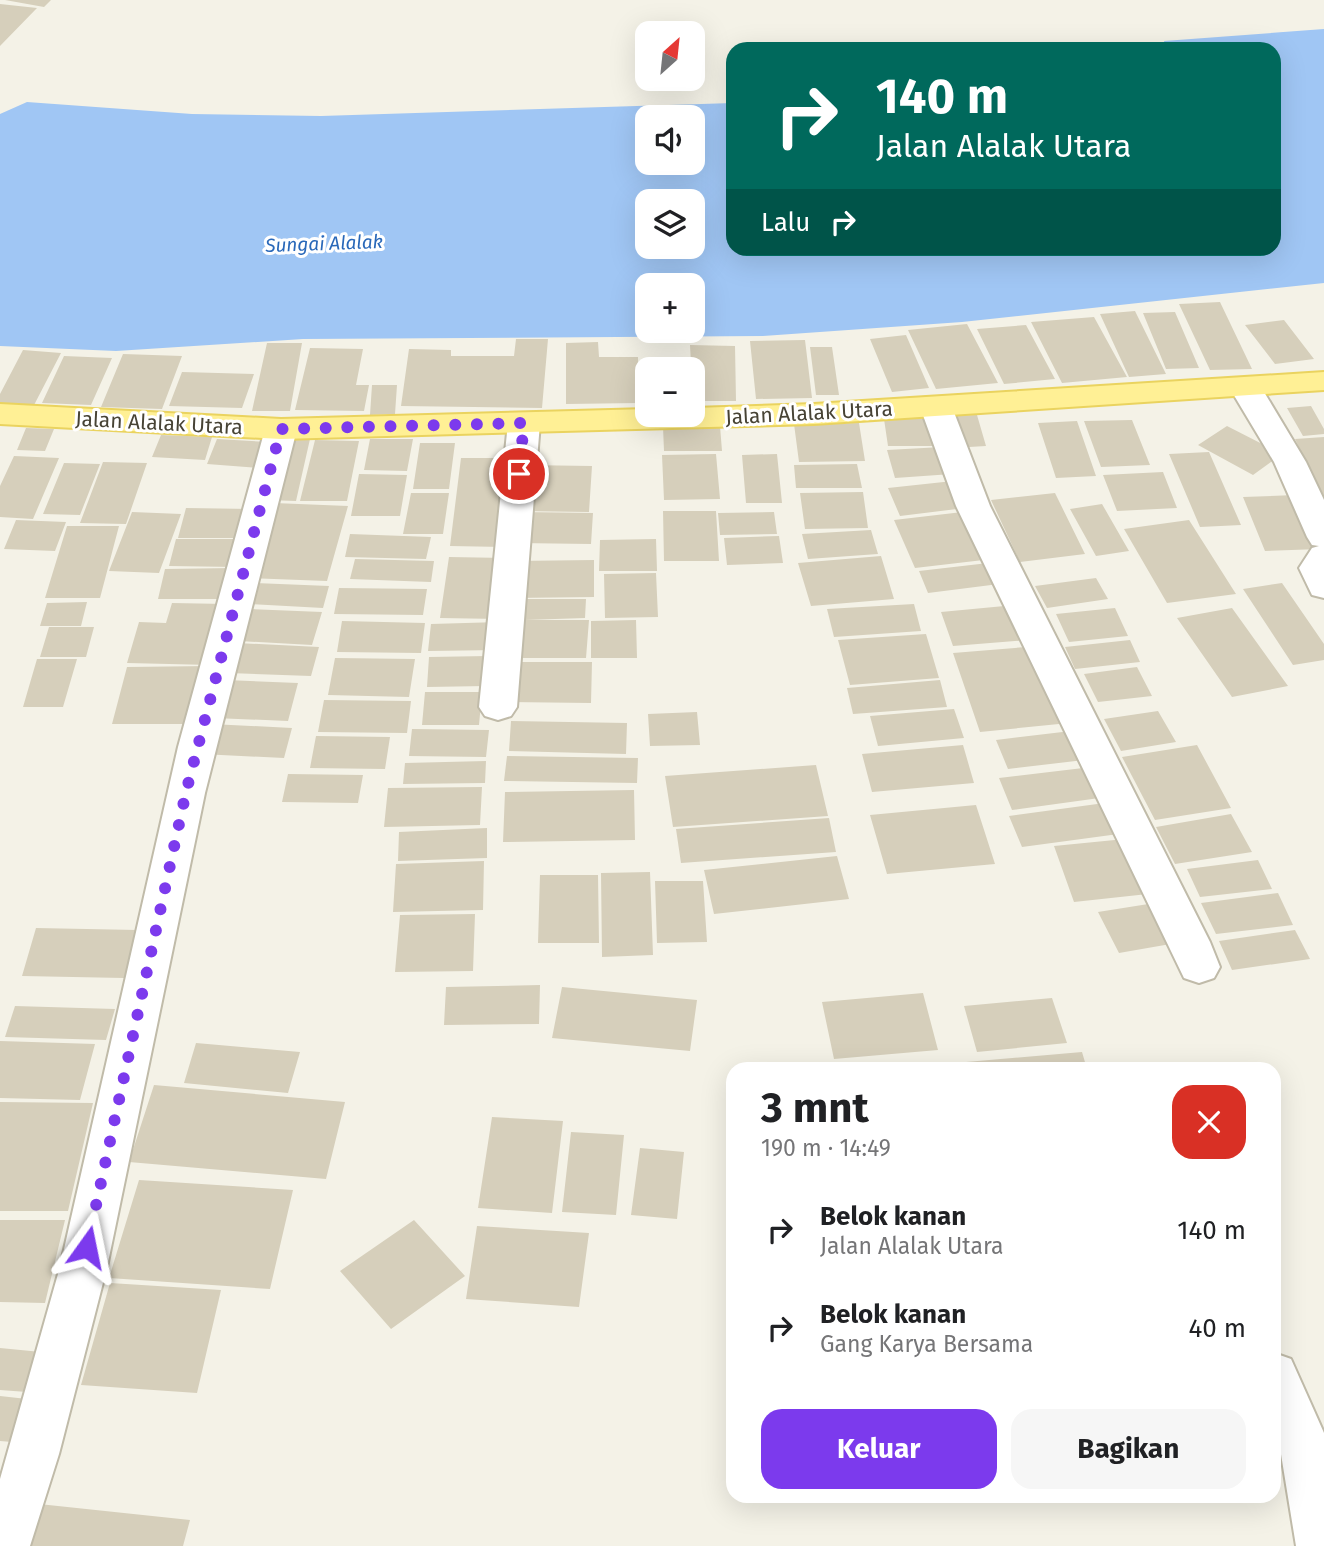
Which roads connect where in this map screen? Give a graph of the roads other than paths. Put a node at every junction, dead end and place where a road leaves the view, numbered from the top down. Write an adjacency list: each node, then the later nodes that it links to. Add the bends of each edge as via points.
1 (1324, 382): 2 (main road, Jalan Alalak Utara)
2 (1245, 387): 3 (main road, Jalan Alalak Utara); 7 (street, via 1290,462)
3 (936, 407): 5 (main road, Jalan Alalak Utara); 11 (street, via 973,506)
4 (0, 414): 6 (main road, Jalan Alalak Utara)
5 (524, 423): 6 (main road, Jalan Alalak Utara); 10 (street)
6 (281, 429): 13 (street, via 186,792 70,1328)
7 (1324, 537)
8 (1324, 556): 9 (street, via 1316,568)
9 (1324, 587)
10 (498, 707)
11 (1199, 967)
12 (1281, 1391): 14 (street, via 1306,1448)
13 (4, 1546)
14 (1322, 1546)

